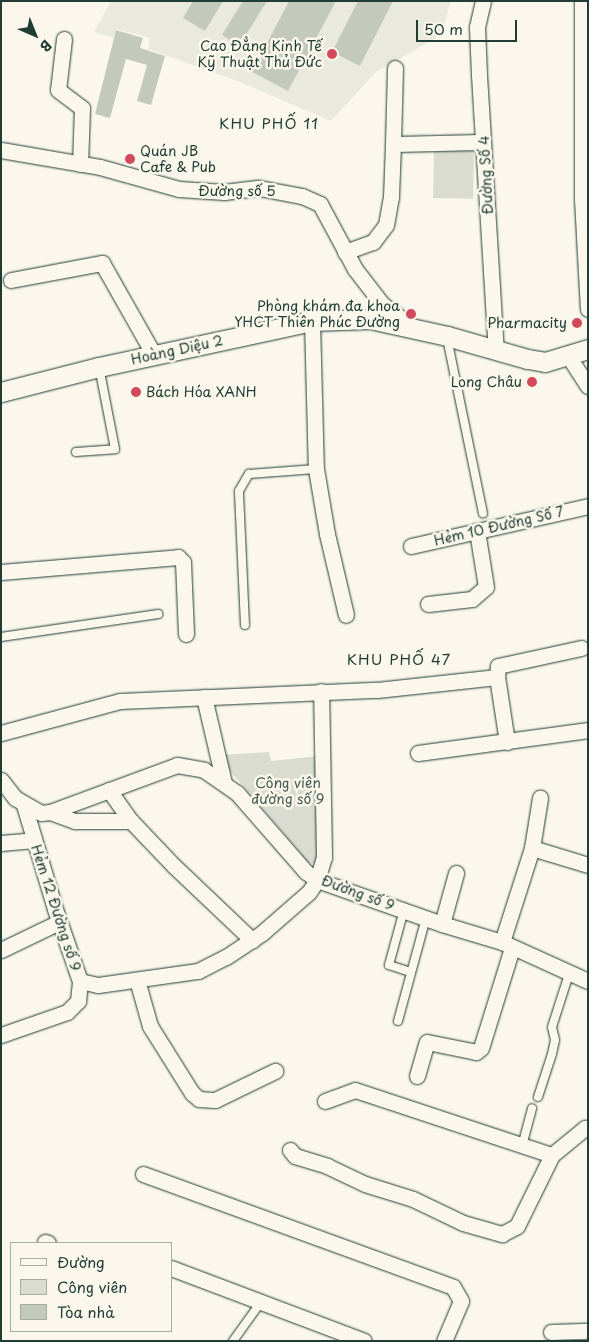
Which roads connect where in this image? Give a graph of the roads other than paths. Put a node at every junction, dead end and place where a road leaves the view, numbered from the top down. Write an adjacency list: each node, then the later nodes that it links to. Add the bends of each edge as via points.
1 (484, 1): 6 (street, Đường Số 4, via 477,27)
2 (582, 1): 5 (street)
3 (64, 39): 9 (street, via 58,90 82,108)
4 (394, 68): 7 (street)
5 (585, 89): 10 (street)
6 (483, 142): 7 (street); 18 (street, Đường Số 4)
7 (393, 144): 11 (street, via 391,197 386,225 373,242)
8 (1, 150): 9 (street, Đường số 5)
9 (80, 164): 11 (street, Đường số 5, via 186,190 224,192 259,188 302,196 320,204)
10 (585, 206): 13 (street)
11 (345, 252): 15 (street, Đường số 5, via 382,304)
12 (11, 280): 20 (street, via 102,262)
13 (588, 309)
14 (312, 321): 15 (street, Hoàng Diệu 2, via 370,319); 20 (street, Hoàng Diệu 2); 25 (street)
15 (412, 327): 16 (street, Hoàng Diệu 2)
16 (447, 336): 18 (street, Hoàng Diệu 2); 27 (lane)
17 (588, 349): 19 (street, Hoàng Diệu 2)
18 (496, 350): 19 (street, Hoàng Diệu 2, via 545,362)
19 (567, 354): 22 (street)
20 (154, 355): 21 (street, Hoàng Diệu 2)
21 (99, 367): 23 (street, Hoàng Diệu 2); 24 (lane, via 116,449)
22 (588, 386)
23 (1, 392)
24 (76, 452)
25 (316, 469): 33 (street); 34 (lane, via 249,474 239,491)
26 (588, 506): 28 (street, Hẻm 10 Đường Số 7)
27 (482, 513)
28 (477, 531): 29 (street, Hẻm 10 Đường Số 7); 31 (street, via 486,587 472,598)
29 (411, 546)
30 (1, 572): 35 (street, via 178,557 183,562)
31 (428, 604)
32 (158, 614): 36 (lane)
33 (346, 616)
34 (245, 625)
35 (186, 634)
36 (1, 637)
37 (581, 648): 38 (street, via 498,666)
38 (497, 677): 39 (street, via 377,690); 43 (street)
39 (321, 691): 40 (street); 57 (street, via 324,857)
40 (204, 697): 42 (street, via 120,701); 46 (street)
41 (588, 730): 43 (street)
42 (1, 733)
43 (507, 742): 44 (street)
44 (418, 753)
45 (1, 780): 49 (street)
46 (224, 783): 47 (street, Đường số 9, via 204,770 177,765); 57 (street, Đường số 9)
47 (109, 790): 50 (street, Đường số 9); 51 (street)
48 (540, 798): 54 (street)
49 (24, 805): 50 (street, via 41,813); 52 (street, Hẻm 12 Đường số 9)
50 (50, 812): 51 (street, via 75,821)
51 (131, 821): 62 (street)
52 (34, 840): 53 (street); 60 (street, Hẻm 12 Đường số 9)
53 (1, 843)
54 (532, 848): 55 (street); 63 (street)
55 (588, 865)
56 (456, 872): 61 (street)
57 (317, 880): 58 (street, Đường số 9); 62 (street, Hẻm 12 Đường số 9, via 309,892)
58 (404, 910): 59 (street, Đường số 9); 65 (lane, via 389,964)
59 (426, 918): 61 (street, Đường số 9); 65 (lane)
60 (60, 922): 64 (street); 68 (street, Hẻm 12 Đường số 9)
61 (442, 924): 63 (street, Đường số 9)
62 (252, 940): 67 (street, Hẻm 12 Đường số 9, via 198,971)
63 (507, 945): 66 (street, Đường số 9); 73 (street, via 479,1050 426,1042)
64 (1, 950)
65 (411, 972): 70 (lane)
66 (569, 974): 69 (street, Đường số 9); 74 (lane, via 552,1028 555,1040)
67 (136, 980): 68 (street, Hẻm 12 Đường số 9, via 98,984); 72 (street, via 150,1026 199,1099 207,1101 222,1097)
68 (80, 981): 71 (street, via 78,1001 67,1012)
69 (588, 981)
70 (398, 1021)
71 (1, 1035)
72 (275, 1071)
73 (417, 1076)
74 (538, 1097)
75 (325, 1100): 78 (street, via 355,1090)
76 (532, 1108): 78 (lane)
77 (588, 1128): 80 (street)
78 (522, 1146): 80 (street)
79 (290, 1150): 80 (street, via 296,1156 327,1166 364,1184 413,1199 463,1223 502,1234 517,1226)
80 (552, 1156)
81 (143, 1174): 89 (street, via 453,1287 461,1301)
82 (172, 1268): 83 (street)
83 (261, 1302): 86 (street); 87 (lane)
84 (588, 1331): 85 (street)
85 (551, 1332)
86 (331, 1335): 88 (street)
87 (233, 1341)
88 (364, 1341)
89 (444, 1341)

